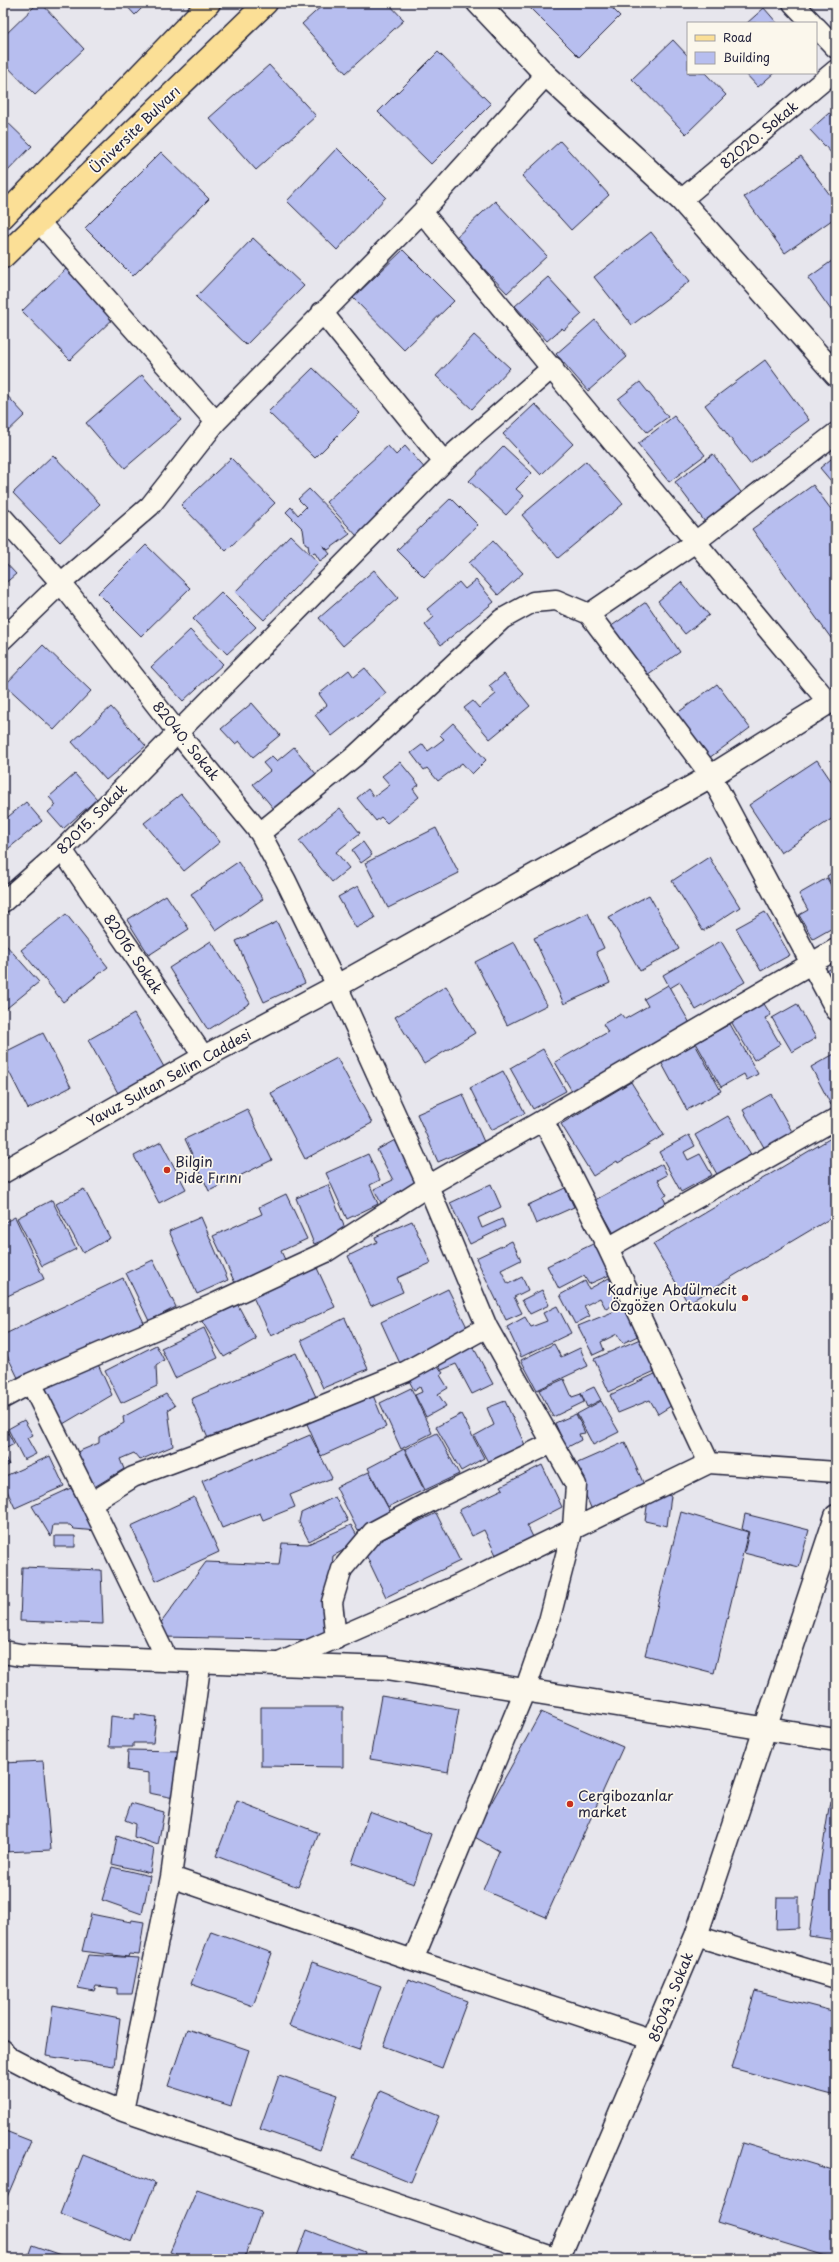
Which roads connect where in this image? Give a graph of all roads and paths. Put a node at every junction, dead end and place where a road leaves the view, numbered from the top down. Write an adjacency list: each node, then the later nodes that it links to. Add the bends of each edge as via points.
1 (210, 3): 12 (main road)
2 (266, 3): 13 (main road, Üniversite Bulvarı)
3 (478, 3): 9 (street)
4 (793, 3): 5 (street)
5 (811, 22)
6 (817, 28): 7 (street)
7 (836, 48)
8 (836, 70): 10 (street, 82020. Sokak)
9 (546, 74): 10 (street); 11 (street)
10 (681, 200): 17 (street)
11 (422, 212): 15 (street); 16 (street)
12 (3, 217)
13 (39, 222): 14 (main road, Üniversite Bulvarı); 18 (street)
14 (3, 257)
15 (322, 312): 18 (street); 20 (street)
16 (553, 367): 20 (street, 82015. Sokak); 22 (street)
17 (836, 375)
18 (216, 422): 23 (street, via 150,506)
19 (836, 433): 22 (street)
20 (444, 462): 27 (street, 82015. Sokak)
21 (3, 518): 23 (street, 82040. Sokak)
22 (694, 543): 24 (street); 26 (street)
23 (61, 583): 25 (street); 27 (street, 82040. Sokak)
24 (589, 614): 28 (street); 29 (street, via 556,600 532,602 502,619 355,756)
25 (3, 639)
26 (832, 700): 28 (street, Yavuz Sultan Selim Caddesi)
27 (178, 733): 29 (street, 82040. Sokak); 30 (street, 82015. Sokak)
28 (711, 776): 33 (street); 34 (street, Yavuz Sultan Selim Caddesi)
29 (260, 833): 34 (street, 82040. Sokak)
30 (62, 850): 31 (street, 82015. Sokak); 36 (street, 82016. Sokak)
31 (3, 902)
32 (836, 950): 33 (street)
33 (811, 964): 35 (street); 38 (street)
34 (337, 986): 36 (street, Yavuz Sultan Selim Caddesi); 40 (street, 82040. Sokak)
35 (836, 1010)
36 (204, 1057): 39 (street, Yavuz Sultan Selim Caddesi)
37 (836, 1118): 41 (street)
38 (543, 1120): 40 (street); 41 (street)
39 (3, 1172)
40 (428, 1186): 42 (street, 82040. Sokak); 43 (street, via 324,1254)
41 (608, 1248): 46 (street)
42 (487, 1327): 45 (street, 82040. Sokak); 48 (street, via 405,1372 297,1416 133,1477)
43 (31, 1383): 44 (street); 48 (street)
44 (3, 1398)
45 (552, 1443): 50 (street, 82040. Sokak, via 576,1485); 51 (street, via 373,1532 342,1569 332,1602)
46 (710, 1463): 47 (street); 50 (street)
47 (836, 1472)
48 (91, 1503): 53 (street)
49 (836, 1516): 57 (street, 85043. Sokak)
50 (573, 1528): 51 (street, via 458,1585); 56 (street, 82040. Sokak, via 549,1621)
51 (336, 1639): 55 (street)
52 (3, 1652): 53 (street, via 20,1655)
53 (167, 1659): 54 (street)
54 (201, 1660): 55 (street); 59 (street)
55 (279, 1663): 56 (street, via 387,1668)
56 (525, 1690): 57 (street); 61 (street, 82040. Sokak)
57 (766, 1729): 58 (street); 60 (street, 85043. Sokak)
58 (836, 1740)
59 (171, 1876): 61 (street); 65 (street)
60 (696, 1936): 62 (street); 63 (street, 85043. Sokak)
61 (413, 1960): 63 (street)
62 (836, 1978)
63 (653, 2040): 66 (street, 85043. Sokak)
64 (5, 2055): 65 (street, via 75,2092)
65 (123, 2111): 66 (street)
66 (558, 2259)

